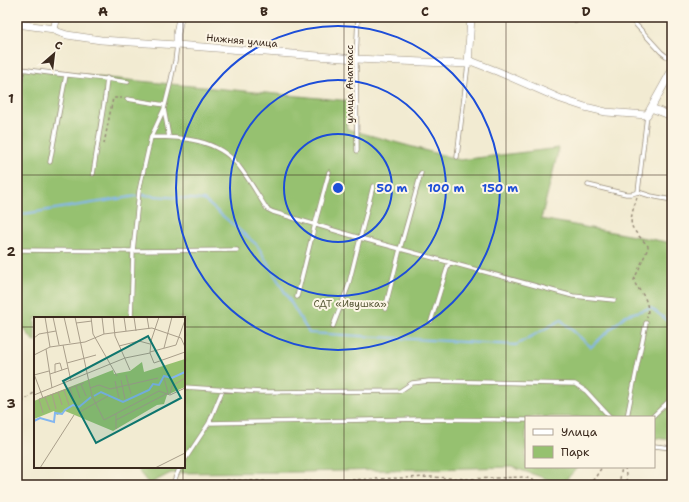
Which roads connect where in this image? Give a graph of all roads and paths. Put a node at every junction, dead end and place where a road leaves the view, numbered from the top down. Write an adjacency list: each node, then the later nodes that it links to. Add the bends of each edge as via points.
1 (57, 17): 7 (street)
2 (180, 17): 8 (street)
3 (358, 17): 10 (lane, улица Анаткасс)
4 (471, 17): 11 (street)
5 (629, 17): 9 (lane, via 661,52)
6 (17, 24): 7 (street, Нижняя улица)
7 (54, 29): 8 (street, Нижняя улица, via 67,35 101,40)
8 (177, 45): 10 (street, Нижняя улица); 20 (lane)
9 (672, 58)
10 (356, 59): 11 (street, Нижняя улица); 26 (lane, улица Анаткасс)
11 (468, 62): 21 (street, Нижняя улица, via 499,72 585,108 606,112); 27 (lane)
12 (17, 68): 13 (lane)
13 (24, 69): 15 (lane); 18 (lane)
14 (672, 70): 21 (street)
15 (66, 75): 16 (lane); 28 (lane)
16 (107, 78): 17 (lane); 31 (lane)
17 (128, 82)
18 (17, 99)
19 (127, 99): 20 (lane); 25 (path, via 113,98)
20 (164, 107): 23 (lane); 24 (lane)
21 (649, 112): 22 (street, Нижняя улица); 34 (lane)
22 (672, 116)
23 (151, 137): 24 (lane); 41 (lane, via 139,191)
24 (169, 137): 36 (lane, via 196,140 217,148 238,165 267,209)
25 (103, 147)
26 (357, 151)
27 (457, 157)
28 (50, 162)
29 (329, 172): 36 (lane)
30 (421, 173): 38 (lane)
31 (93, 174)
32 (588, 185): 34 (lane, via 626,194)
33 (373, 186): 37 (lane)
34 (638, 192): 35 (lane); 46 (path, via 631,223 648,248 634,280 643,294)
35 (672, 200)
36 (315, 224): 37 (lane); 43 (lane)
37 (360, 238): 38 (lane); 50 (lane, via 348,287)
38 (400, 249): 42 (lane); 45 (lane)
39 (17, 250): 41 (lane)
40 (237, 250): 41 (lane)
41 (133, 251): 47 (lane)
42 (449, 262): 44 (lane, via 573,296); 48 (lane)
43 (297, 297)
44 (614, 300)
45 (385, 309)
46 (648, 312)
47 (131, 317)
48 (431, 321)
49 (646, 323): 57 (lane)
50 (333, 326)
51 (185, 386): 52 (lane)
52 (223, 389): 56 (lane, via 261,392 400,391 412,383 429,381 575,384 586,391); 60 (lane)
53 (34, 393): 55 (path)
54 (672, 398): 58 (lane)
55 (17, 406)
56 (609, 416)
57 (627, 416)
58 (653, 416)
59 (525, 420): 60 (lane)
60 (209, 423): 63 (lane)
61 (655, 446): 62 (lane)
62 (672, 448)
63 (185, 459)
64 (180, 468): 68 (lane)
65 (601, 468): 70 (path)
66 (624, 468): 71 (path)
67 (624, 468): 72 (path)
68 (174, 481): 69 (path, via 181,485 213,484 226,480 284,484 423,477 524,477 533,480)
69 (537, 485)
70 (588, 485)
71 (618, 485)
72 (627, 485)

